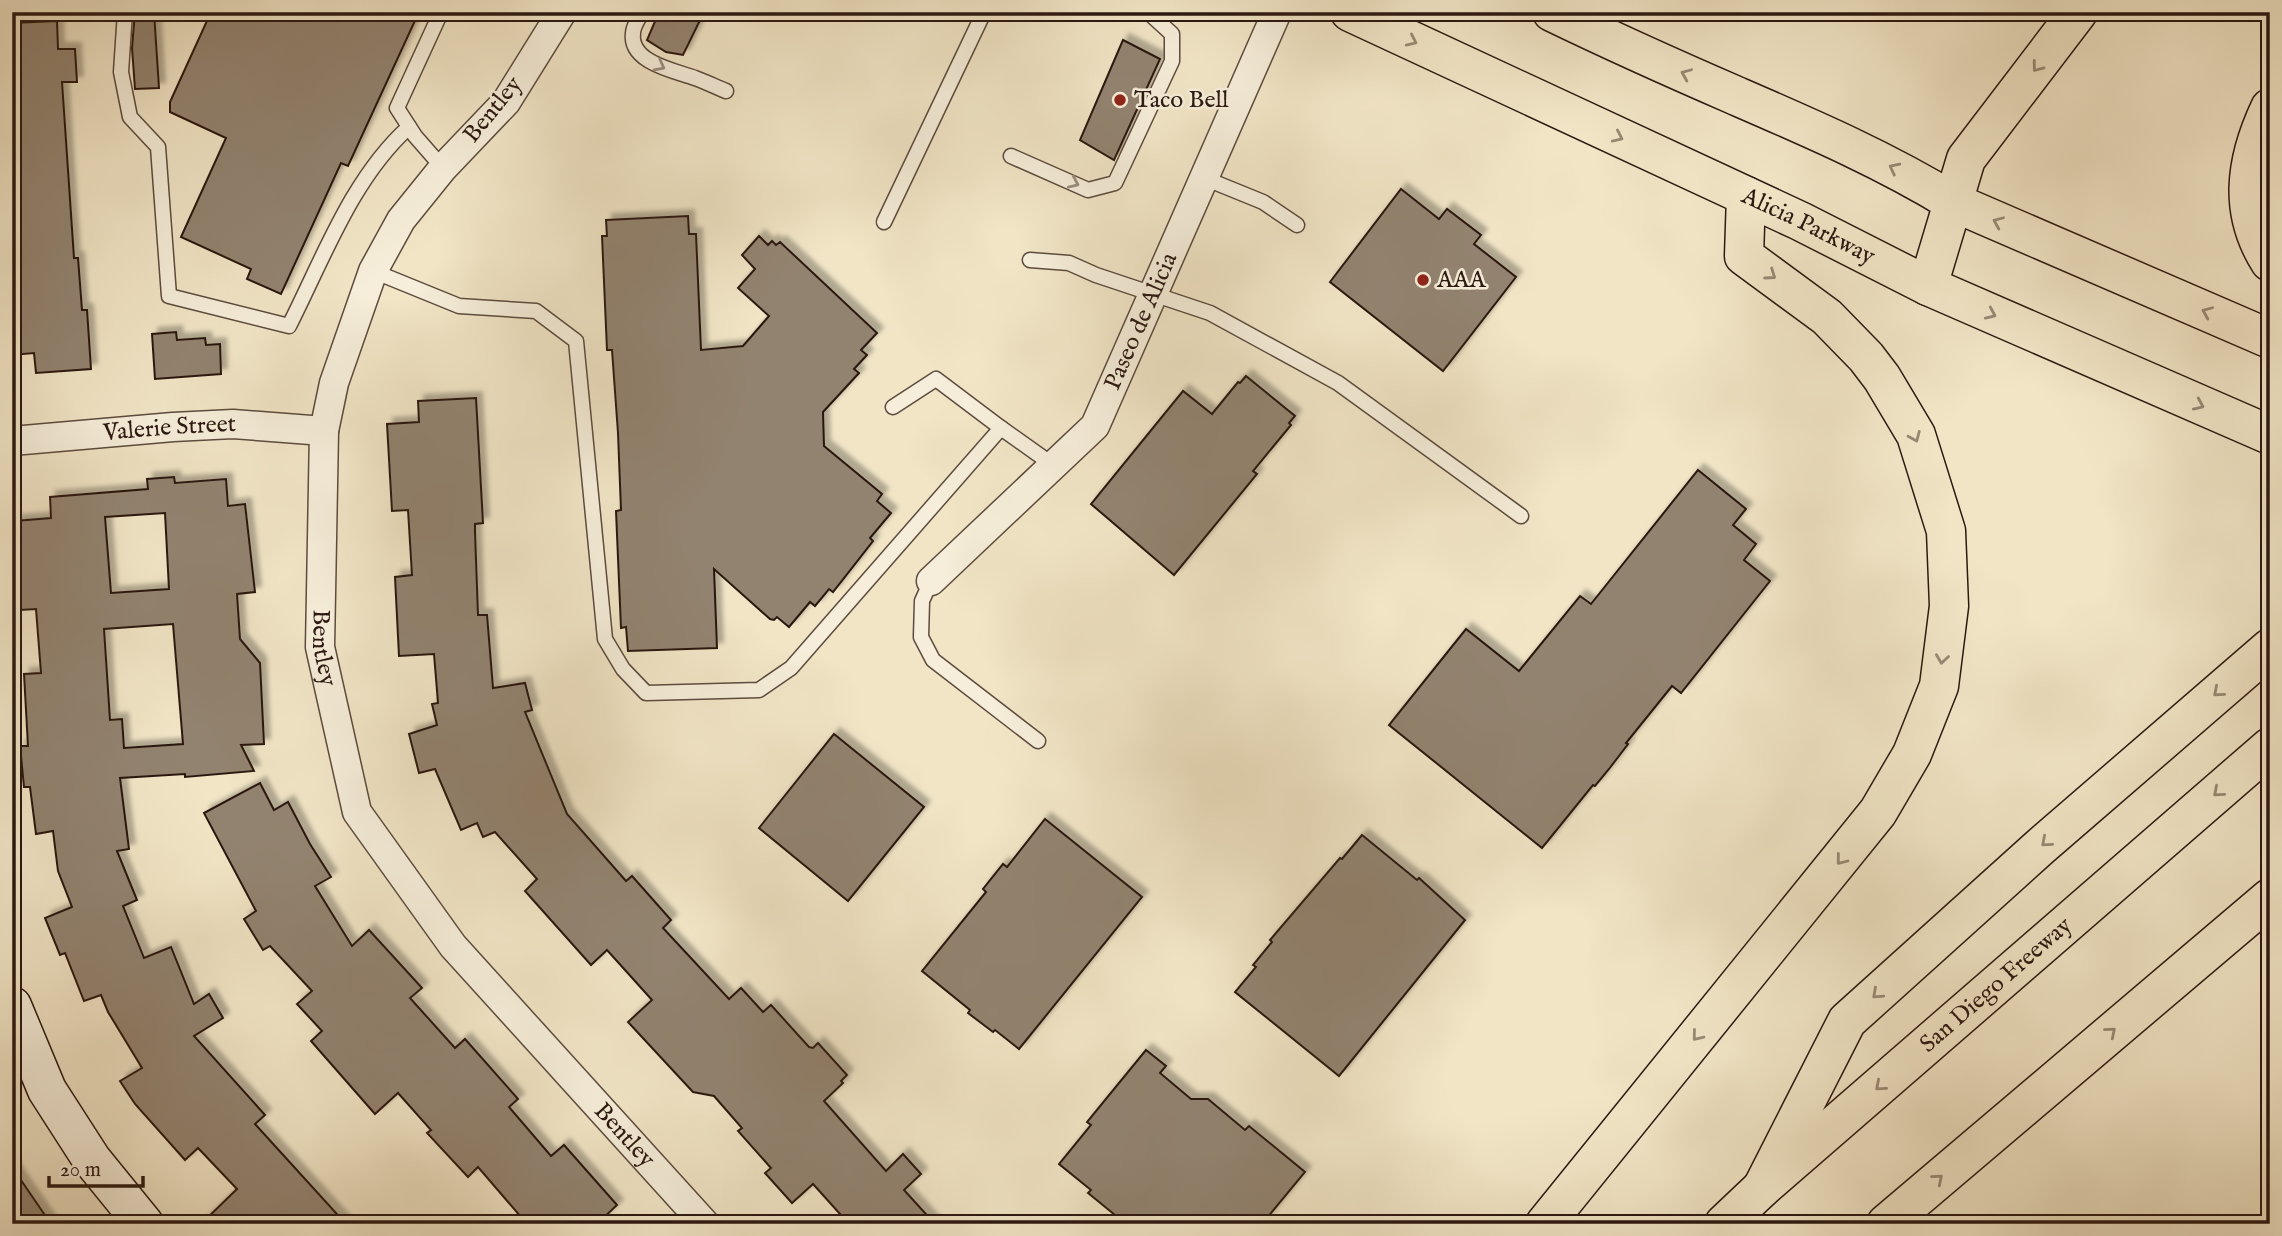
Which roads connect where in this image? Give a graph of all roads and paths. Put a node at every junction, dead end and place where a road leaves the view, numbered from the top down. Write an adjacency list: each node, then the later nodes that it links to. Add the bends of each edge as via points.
1 (125, 12): 13 (lane, via 121,72 130,117 158,147 169,296 289,326 361,182)
2 (441, 12): 13 (lane, via 397,108)
3 (562, 12): 15 (street, Bentley, via 506,102)
4 (642, 12): 11 (lane, one-way to 11, via 632,33 636,48 668,71)
5 (984, 12): 19 (lane)
6 (1148, 12): 14 (lane, one-way to 6, via 1088,190 1115,183 1172,61 1172,34)
7 (1277, 12): 16 (street, Paseo de Alicia)
8 (1350, 12): 17 (main road, Alicia Parkway, one-way to 17)
9 (1552, 12): 18 (main road, one-way to 9, via 1837,140)
10 (2078, 12): 18 (main road, one-way to 18, via 1966,159)
11 (726, 91)
12 (2270, 108): 22 (main road, via 2250,164 2247,204 2259,246)
13 (409, 127): 15 (lane)
14 (1011, 156)
15 (443, 168): 23 (street, Bentley, via 401,220)
16 (1204, 178): 20 (lane, via 1263,202); 25 (street, Paseo de Alicia)
17 (1746, 196): 24 (main road, Alicia Parkway); 43 (main road, one-way to 43, via 1744,256 1849,337 1882,378 1916,435 1946,531 1949,606 1938,686 1912,754 1878,812)
18 (1953, 202): 24 (main road); 26 (main road, one-way to 18)
19 (884, 222)
20 (1297, 225)
21 (1030, 260): 25 (lane, via 1069,263)
22 (2270, 262)
23 (373, 271): 28 (lane, via 459,306 536,310 576,341 605,639 623,669 646,693 759,690 790,668); 29 (street, Bentley, via 334,383)
24 (1928, 286): 30 (main road, Alicia Parkway, one-way to 30)
25 (1153, 294): 32 (street, Paseo de Alicia, via 1096,426); 33 (lane, via 1210,313 1338,383)
26 (2270, 339)
27 (893, 407): 28 (lane, via 936,379)
28 (1001, 428): 32 (lane)
29 (324, 431): 31 (street, Valerie Street, via 233,424); 42 (street, Bentley, via 320,647 357,812 453,946)
30 (2270, 435)
31 (12, 441)
32 (1054, 466): 34 (street, Paseo de Alicia)
33 (1521, 516)
34 (931, 581): 36 (lane, via 922,601 922,637 933,660)
35 (2270, 648): 40 (main road, one-way to 40, via 1847,1021)
36 (1038, 741)
37 (2270, 747): 40 (main road, San Diego Freeway, one-way to 40)
38 (2270, 898): 45 (main road, one-way to 38)
39 (12, 1006): 41 (street, via 47,1090 92,1160)
40 (1762, 1188): 44 (main road, San Diego Freeway)
41 (144, 1224)
42 (705, 1224)
43 (1545, 1224)
44 (1724, 1224)
45 (1886, 1224)

